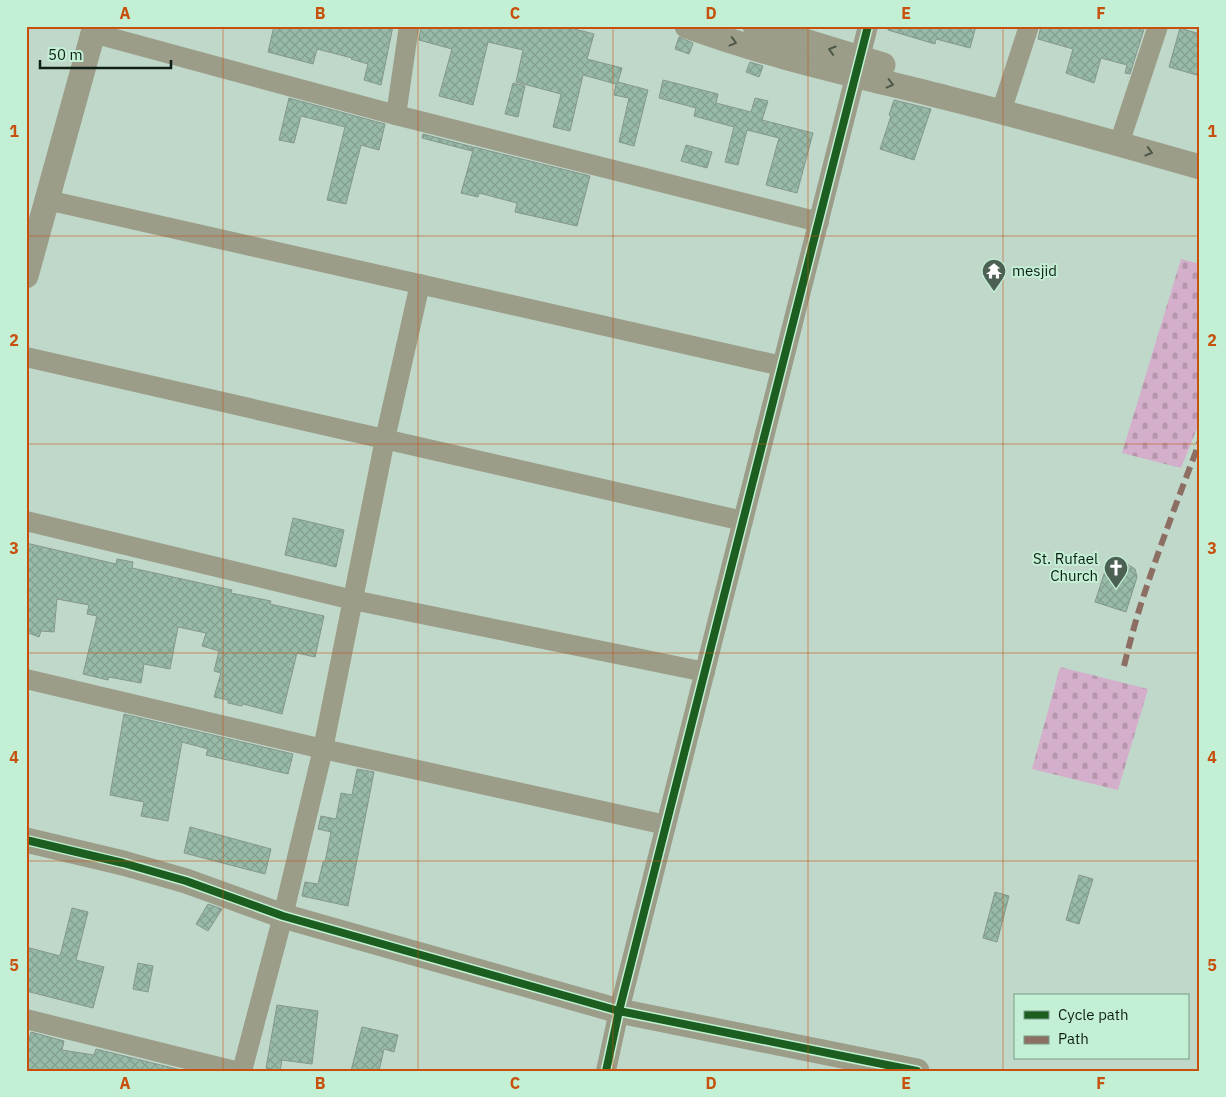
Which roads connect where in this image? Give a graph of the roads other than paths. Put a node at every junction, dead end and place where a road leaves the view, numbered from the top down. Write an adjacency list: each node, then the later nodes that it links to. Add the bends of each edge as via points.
1 (409, 26): 10 (street)
2 (687, 26): 8 (street, one-way to 8, via 726,40)
3 (755, 26): 8 (street, one-way to 3)
4 (868, 26): 8 (street)
5 (1029, 26): 9 (street)
6 (1158, 26): 11 (street)
7 (94, 30): 10 (street); 14 (street)
8 (858, 67): 9 (street); 15 (street)
9 (1003, 105): 11 (street)
10 (396, 115): 15 (street)
11 (1121, 136): 12 (street); 13 (street, one-way to 13)
12 (1200, 149)
13 (1200, 167)
14 (47, 200): 16 (street); 17 (street)
15 (819, 222): 19 (street)
16 (26, 276)
17 (420, 284): 19 (street); 20 (street)
18 (26, 357): 20 (street)
19 (782, 366): 22 (street)
20 (385, 439): 22 (street); 23 (street)
21 (26, 521): 23 (street)
22 (743, 521): 24 (street)
23 (353, 600): 24 (street); 26 (street)
24 (705, 672): 27 (street)
25 (26, 679): 26 (street)
26 (323, 749): 27 (street); 29 (street)
27 (666, 825): 30 (street)
28 (26, 840): 29 (street, via 186,881)
29 (283, 916): 30 (street); 34 (street)
30 (619, 1011): 32 (street); 35 (street)
31 (26, 1019): 33 (street)
32 (858, 1065): 36 (street)
33 (235, 1071)
34 (242, 1071)
35 (606, 1071)
36 (917, 1071)

